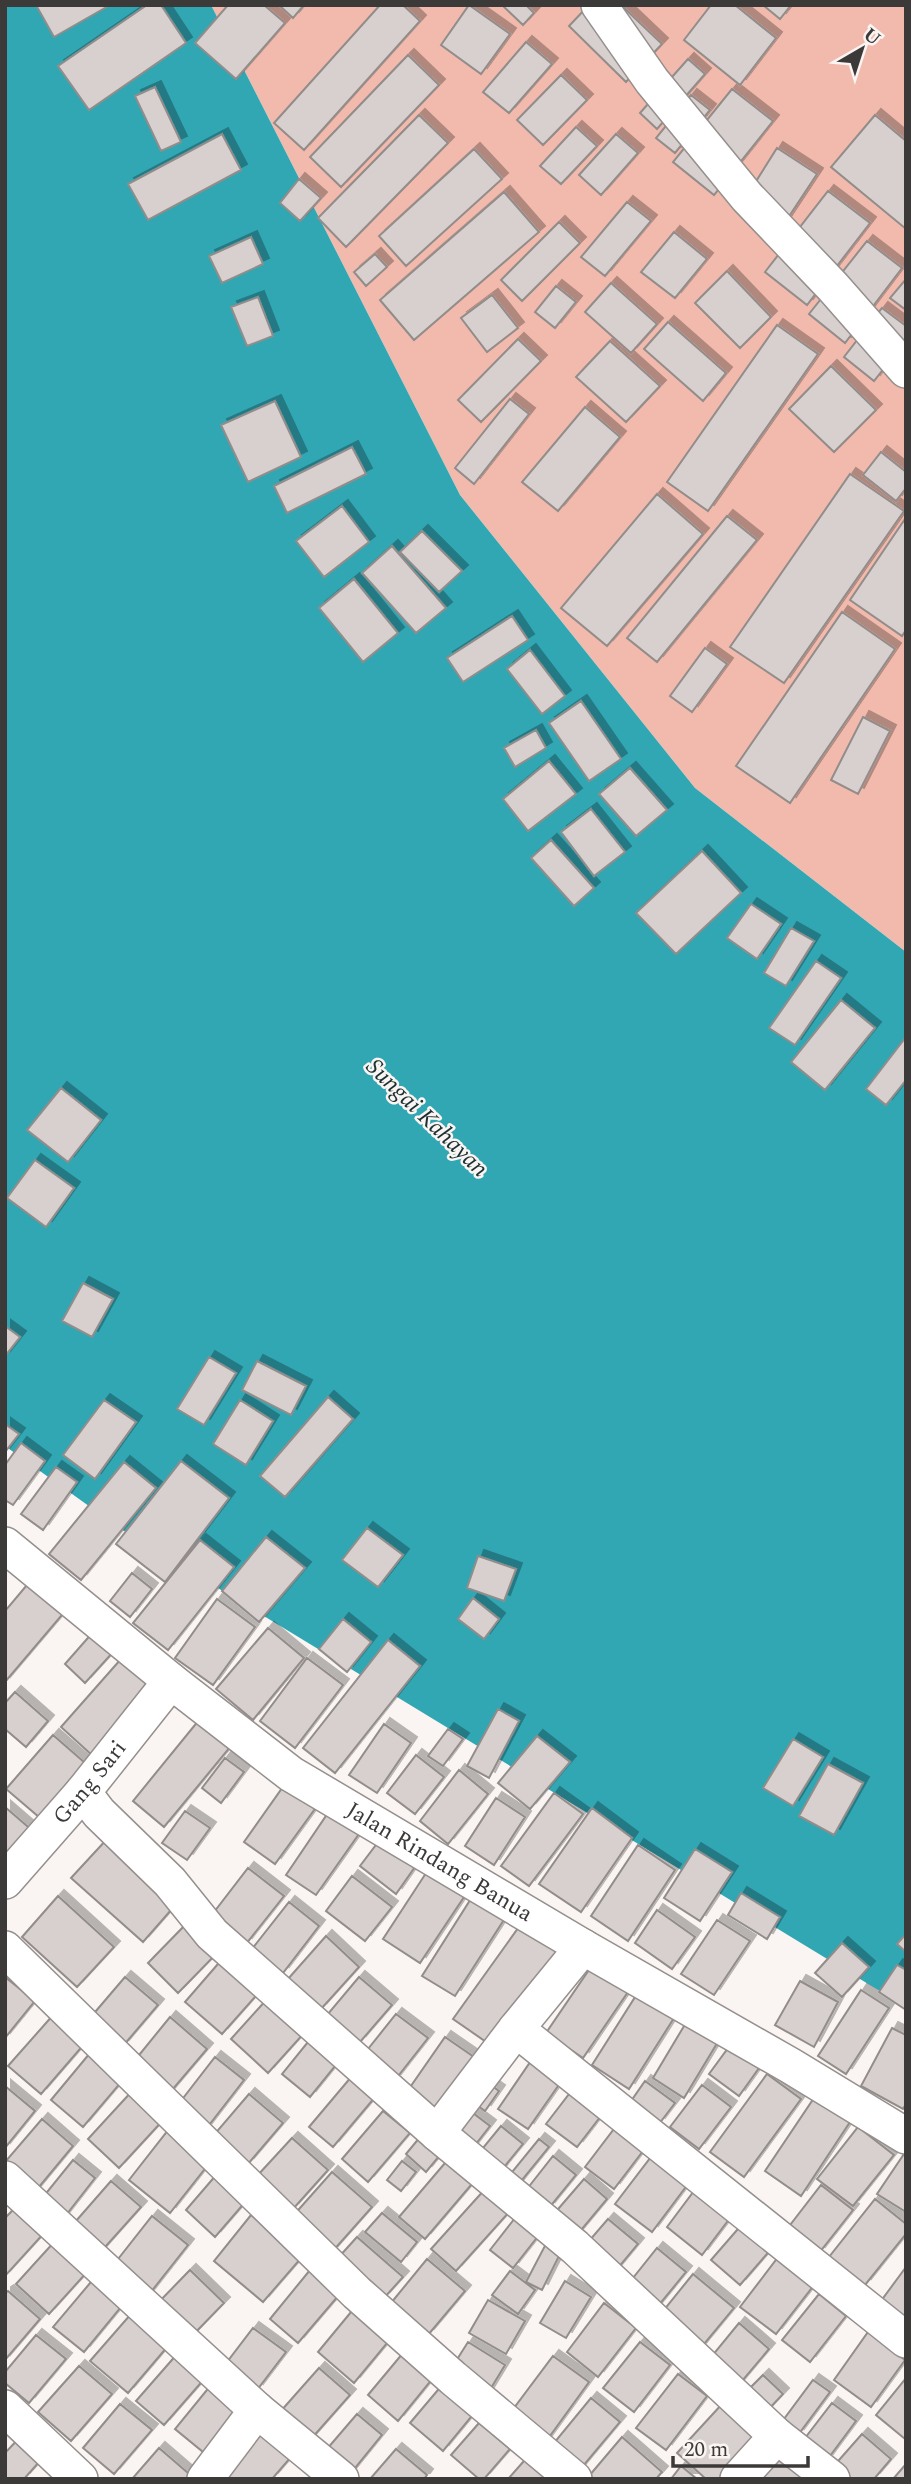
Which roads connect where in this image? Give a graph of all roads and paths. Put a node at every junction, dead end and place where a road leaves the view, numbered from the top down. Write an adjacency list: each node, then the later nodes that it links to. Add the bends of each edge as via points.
1 (599, 5): 2 (street, via 652,81 747,197)
2 (906, 370)
3 (5, 1545): 4 (street, Jalan Rindang Banua)
4 (171, 1681): 5 (street, Gang Sari); 7 (street, Jalan Rindang Banua, via 291,1774)
5 (83, 1792): 6 (street, Gang Sari); 10 (street, via 170,1882 212,1934)
6 (5, 1881)
7 (583, 1947): 9 (street); 11 (street, Jalan Rindang Banua)
8 (5, 1949): 20 (street, via 357,2293)
9 (516, 2029): 10 (street); 13 (street)
10 (437, 2133): 16 (street, via 575,2246)
11 (906, 2136)
12 (5, 2179): 15 (street)
13 (906, 2340)
14 (5, 2408): 17 (street)
15 (257, 2410): 18 (street); 19 (street)
16 (777, 2436): 21 (street); 22 (street)
17 (80, 2479)
18 (205, 2479)
19 (341, 2479)
20 (574, 2479)
21 (738, 2479)
22 (832, 2479)

